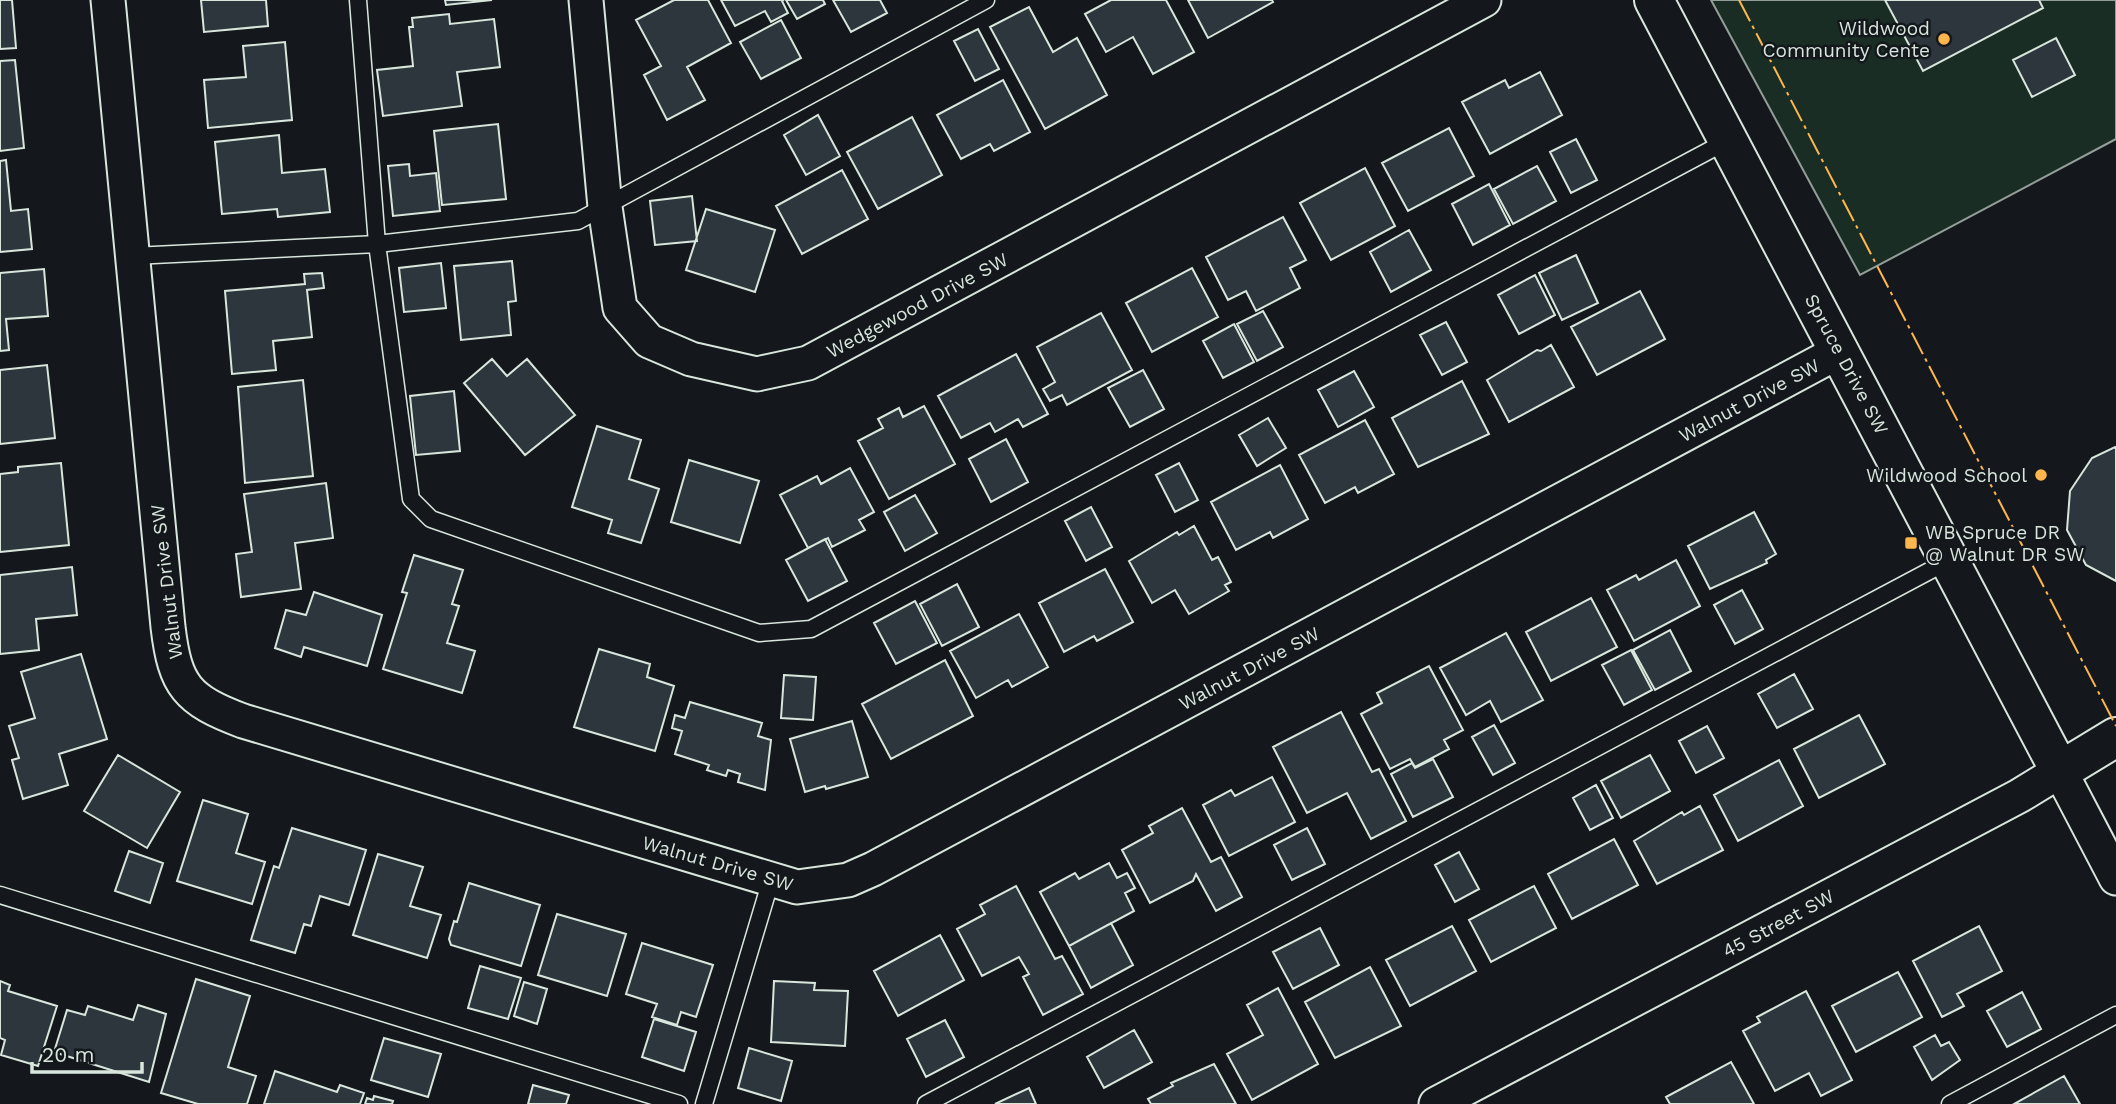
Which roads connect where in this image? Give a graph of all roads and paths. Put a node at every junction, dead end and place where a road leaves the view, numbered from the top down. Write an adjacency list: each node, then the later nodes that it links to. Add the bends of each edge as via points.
1 (107, 0): 10 (street, Walnut Drive SW)
2 (358, 0): 9 (lane)
3 (586, 0): 8 (street, Wedgewood Drive SW)
4 (986, 0): 8 (lane)
5 (1484, 0): 8 (street, Wedgewood Drive SW, via 808,363 786,370 757,374 729,369 649,341 620,307)
6 (1654, 0): 7 (street, Spruce Drive SW)
7 (1729, 140): 9 (lane, via 811,629 759,633 431,519 411,499); 11 (street, Spruce Drive SW)
8 (605, 206): 9 (lane, via 578,220)
9 (377, 244): 10 (lane)
10 (132, 256): 16 (street, Walnut Drive SW, via 172,661 185,688 210,709 243,720)
11 (1840, 351): 12 (street, Spruce Drive SW); 16 (street, Walnut Drive SW, via 873,869 829,885 797,887)
12 (1950, 560): 14 (street, Spruce Drive SW); 21 (lane)
13 (2116, 737): 14 (street, 45 Street SW)
14 (2060, 771): 15 (street, Spruce Drive SW); 22 (street, 45 Street SW)
15 (2116, 878)
16 (771, 880): 20 (lane)
17 (0, 895): 19 (lane)
18 (2116, 1015): 23 (lane)
19 (679, 1104)
20 (704, 1104)
21 (926, 1104)
22 (1436, 1104)
23 (1950, 1104)

